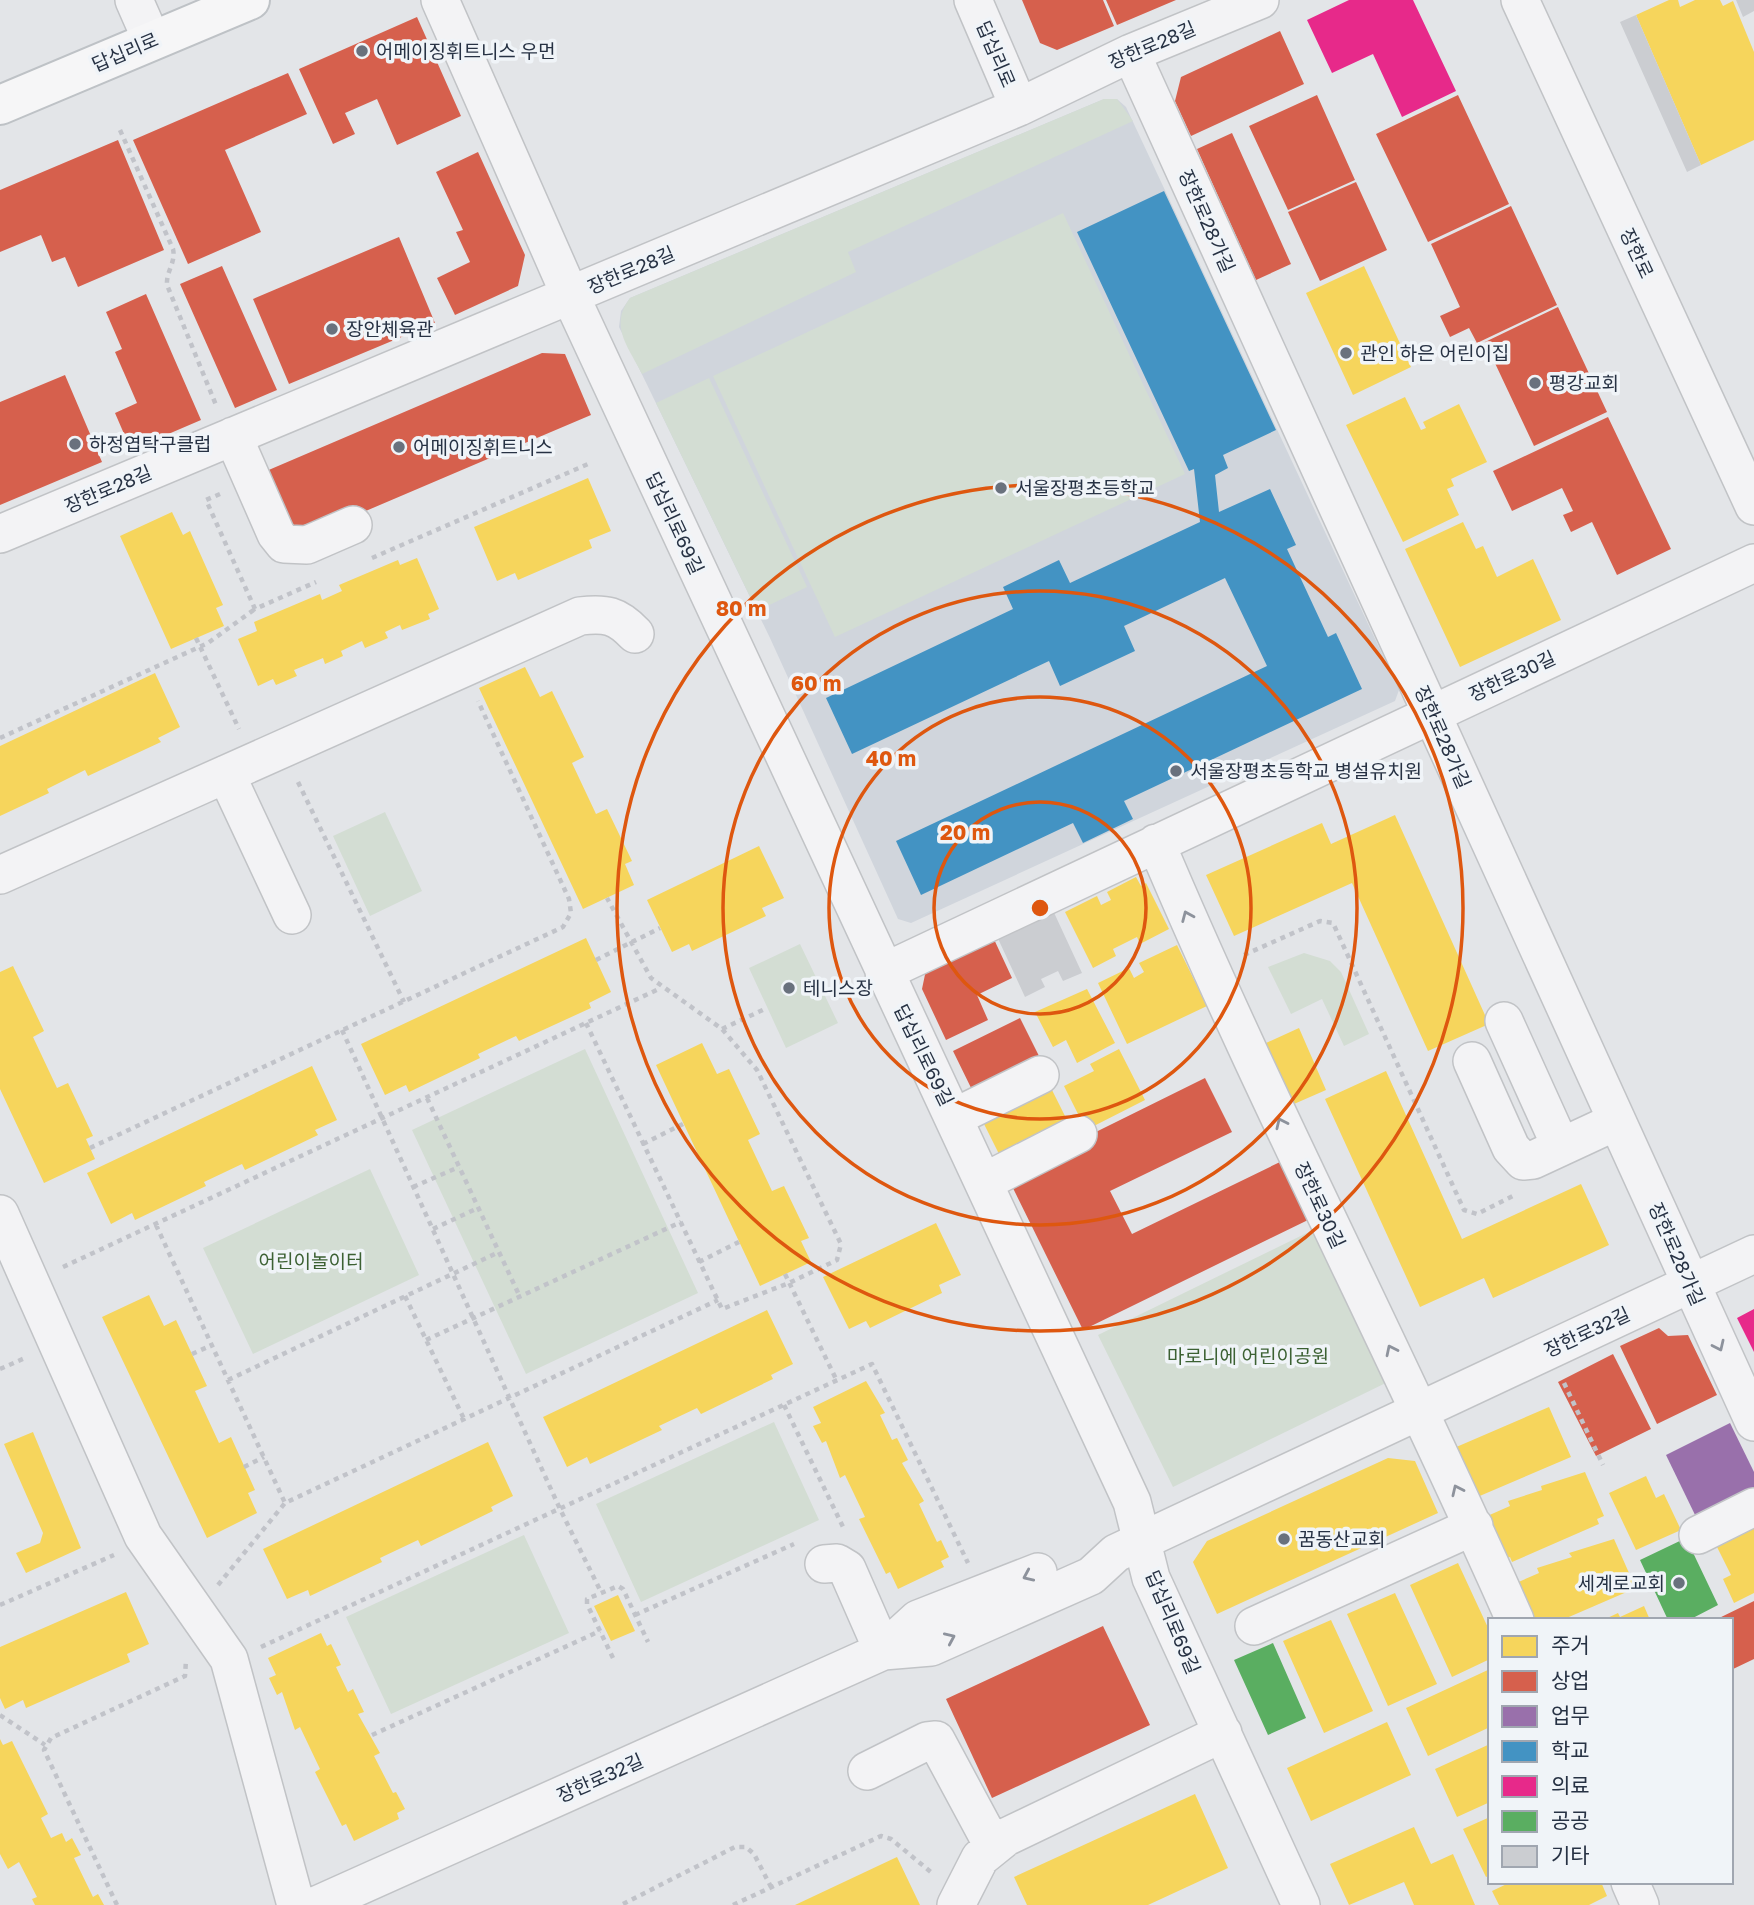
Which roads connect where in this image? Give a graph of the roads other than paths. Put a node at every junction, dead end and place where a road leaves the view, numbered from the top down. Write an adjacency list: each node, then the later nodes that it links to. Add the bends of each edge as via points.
1 (134, 0): 7 (street)
2 (250, 0): 7 (main road, 답십리로)
3 (440, 0): 11 (street, 답십리로69길)
4 (973, 0): 10 (street, 답십리로)
5 (1260, 0): 8 (street, 장한로28길)
6 (1520, 0): 13 (street, 장한로)
7 (152, 41): 9 (main road, 답십리로)
8 (1131, 53): 10 (street, 장한로28길); 18 (street, 장한로28가길)
9 (0, 105)
10 (1018, 107): 11 (street, 장한로28길)
11 (570, 295): 12 (street, 장한로28길); 23 (street, 답십리로69길)
12 (225, 422): 14 (street, via 284,544 307,545); 15 (street, 장한로28길)
13 (1754, 506)
14 (353, 525)
15 (0, 534)
16 (1754, 563): 18 (street, 장한로30길)
17 (635, 634): 19 (street, via 619,617 602,613 580,616)
18 (1433, 713): 20 (street, 장한로30길); 28 (street, 장한로28가길)
19 (254, 762): 21 (street); 22 (street)
20 (1156, 844): 23 (street, 장한로30길); 35 (street, 장한로30길, one-way to 20, via 1331,1229)
21 (0, 875)
22 (292, 915)
23 (884, 972): 27 (street, 답십리로69길)
24 (1504, 1021): 30 (street)
25 (1472, 1061): 30 (street, via 1517,1157 1529,1161)
26 (1040, 1075): 27 (street, 답십리로69길)
27 (955, 1117): 31 (street, 답십리로69길)
28 (1617, 1121): 30 (street); 34 (street, 장한로28가길)
29 (1078, 1134): 31 (street)
30 (1561, 1147)
31 (984, 1182): 40 (street, 답십리로69길, via 1132,1502)
32 (0, 1214): 50 (street, via 143,1536 229,1659)
33 (1754, 1254): 34 (street, 장한로32길)
34 (1690, 1283): 35 (street, 장한로32길); 36 (street, 장한로28가길, one-way to 36)
35 (1421, 1411): 38 (street, one-way to 35); 40 (street, 장한로32길)
36 (1754, 1422)
37 (1754, 1507): 39 (street)
38 (1474, 1526): 42 (street); 43 (street)
39 (1698, 1535)
40 (1129, 1547): 44 (street, 장한로32길, via 1082,1552 1000,1589 948,1605 918,1619); 45 (street, 답십리로69길, via 1151,1578)
41 (814, 1552): 44 (street, via 847,1569)
42 (1514, 1618)
43 (1254, 1626)
44 (883, 1651): 51 (street, 장한로32길)
45 (1223, 1734): 47 (street); 52 (street, 답십리로69길)
46 (867, 1771): 47 (street, via 936,1740)
47 (993, 1846): 49 (street, via 972,1868)
48 (1631, 1884): 53 (street)
49 (957, 1900)
50 (296, 1905)
51 (317, 1905)
52 (1301, 1905)
53 (1640, 1905)

